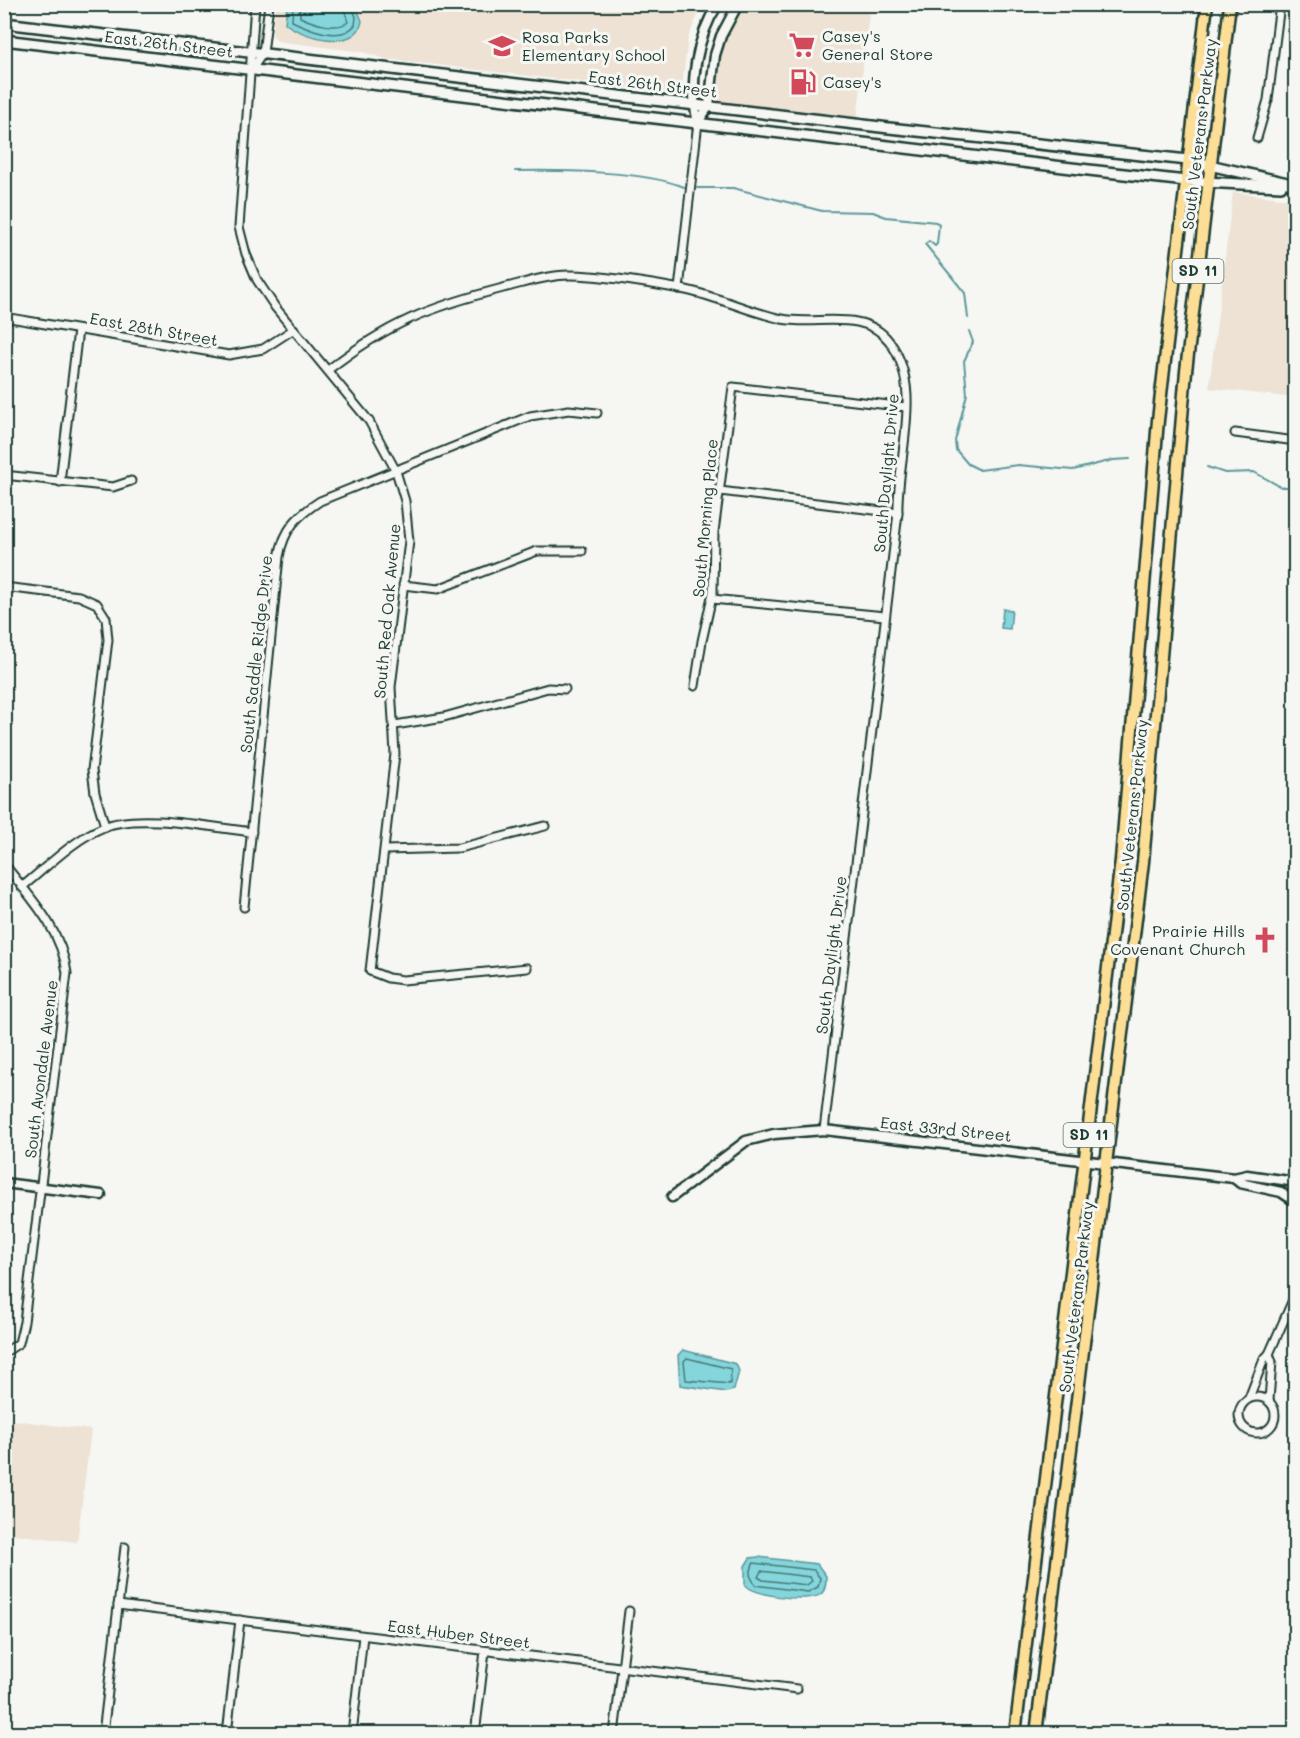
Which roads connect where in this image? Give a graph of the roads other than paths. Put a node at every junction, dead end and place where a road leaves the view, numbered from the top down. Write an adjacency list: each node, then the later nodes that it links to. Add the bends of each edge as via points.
1 (255, 4): 10 (street, South Red Oak Avenue)
2 (269, 4): 11 (street)
3 (718, 4): 13 (street, via 702,41)
4 (738, 4): 14 (street, via 718,45)
5 (1207, 4): 17 (highway, South Veterans Parkway / SD 11)
6 (1230, 4): 18 (highway, South Veterans Parkway / SD 11)
7 (1280, 4): 16 (street, via 1268,100)
8 (4, 22): 10 (main road, East 26th Street)
9 (4, 40): 12 (main road, East 26th Street)
10 (249, 51): 11 (main road, East 26th Street); 12 (street, South Red Oak Avenue)
11 (263, 53): 12 (street); 13 (main road, East 26th Street)
12 (252, 69): 15 (main road, East 26th Street); 24 (street, South Red Oak Avenue, via 239,227 257,280)
13 (693, 104): 14 (main road, East 26th Street); 15 (street)
14 (710, 106): 15 (street); 17 (main road, East 26th Street)
15 (698, 122): 19 (main road, East 26th Street); 22 (street)
16 (1257, 138)
17 (1188, 160): 18 (main road, East 26th Street); 19 (highway, South Veterans Parkway / SD 11)
18 (1210, 165): 20 (highway, South Veterans Parkway / SD 11); 21 (main road, East 26th Street)
19 (1186, 181): 20 (main road, East 26th Street); 55 (highway, South Veterans Parkway / SD 11, via 1156,441 1121,860)
20 (1208, 182): 21 (main road, East 26th Street); 56 (highway, South Veterans Parkway / SD 11, via 1178,454 1143,862)
21 (1296, 186)
22 (679, 289): 26 (street, South Daylight Drive, via 581,276 532,281 417,314 366,340); 27 (street, South Daylight Drive, via 784,319 851,321 877,331 888,339 903,366 908,385)
23 (4, 317): 25 (street, East 28th Street)
24 (294, 329): 25 (street, East 28th Street, via 263,349 229,356); 26 (street, South Red Oak Avenue)
25 (78, 330): 34 (street)
26 (328, 370): 31 (street, South Red Oak Avenue, via 369,421)
27 (906, 407): 35 (street, South Morning Place, via 733,387); 36 (street, South Daylight Drive)
28 (597, 413): 31 (street, South Saddle Ridge Drive, via 569,410 530,416)
29 (1235, 433): 30 (street)
30 (1296, 441)
31 (396, 471): 38 (street, South Red Oak Avenue, via 409,525); 48 (street, South Saddle Ridge Drive, via 321,501 293,521 284,536 265,681)
32 (4, 475): 34 (street)
33 (131, 481): 34 (street, via 113,487)
34 (60, 482)
35 (720, 491): 36 (street); 40 (street, South Morning Place)
36 (898, 513): 42 (street, South Daylight Drive)
37 (582, 551): 38 (street, via 537,551 438,589)
38 (404, 585): 45 (street, South Red Oak Avenue, via 391,687)
39 (5, 587): 41 (street); 46 (street, via 79,596 97,604 106,618 108,640 92,770)
40 (712, 599): 42 (street); 43 (street, South Morning Place)
41 (4, 602)
42 (885, 616): 54 (street, South Daylight Drive)
43 (696, 686)
44 (565, 689): 45 (street, via 548,688 444,717)
45 (395, 725): 49 (street, South Red Oak Avenue)
46 (105, 826): 48 (street, via 131,820); 51 (street, via 82,839)
47 (545, 826): 49 (street, via 459,848)
48 (252, 832): 52 (street, South Saddle Ridge Drive)
49 (385, 850): 53 (street, South Red Oak Avenue, via 370,971 403,980)
50 (4, 864): 51 (street, South Avondale Avenue)
51 (22, 887): 60 (street, South Avondale Avenue, via 57,934 67,973)
52 (244, 907)
53 (527, 968)
54 (824, 1130): 55 (street, East 33rd Street); 62 (street, East 33rd Street, via 774,1134 746,1141)
55 (1086, 1159): 56 (street, East 33rd Street); 84 (highway, South Veterans Parkway / SD 11)
56 (1108, 1162): 57 (street, East 33rd Street); 85 (highway, South Veterans Parkway / SD 11)
57 (1234, 1178): 58 (street, East 33rd Street, via 1247,1175); 63 (street, East 33rd Street, via 1240,1183 1281,1192)
58 (1296, 1182)
59 (4, 1183): 60 (street)
60 (41, 1188): 61 (street); 67 (street, South Avondale Avenue, via 24,1322 19,1343)
61 (101, 1195)
62 (672, 1197)
63 (1296, 1202)
64 (1296, 1293): 65 (street)
65 (1287, 1314): 66 (street); 68 (street)
66 (1296, 1317)
67 (4, 1353)
68 (1269, 1354): 69 (street); 70 (street)
69 (1249, 1398): 70 (street); 70 (street, via 1241,1407 1239,1419 1245,1429 1256,1433 1268,1430 1275,1420 1275,1408)
70 (1269, 1400)
71 (125, 1547): 72 (street)
72 (118, 1605): 74 (street, East Huber Street); 79 (street)
73 (629, 1611): 77 (street)
74 (240, 1620): 75 (street, East Huber Street); 80 (street)
75 (363, 1636): 76 (street, East Huber Street); 81 (street)
76 (485, 1651): 77 (street, East Huber Street); 82 (street)
77 (622, 1667): 78 (street, East Huber Street); 83 (street)
78 (797, 1689)
79 (103, 1734)
80 (227, 1734)
81 (352, 1734)
82 (475, 1734)
83 (614, 1734)
84 (1015, 1734)
85 (1036, 1734)

